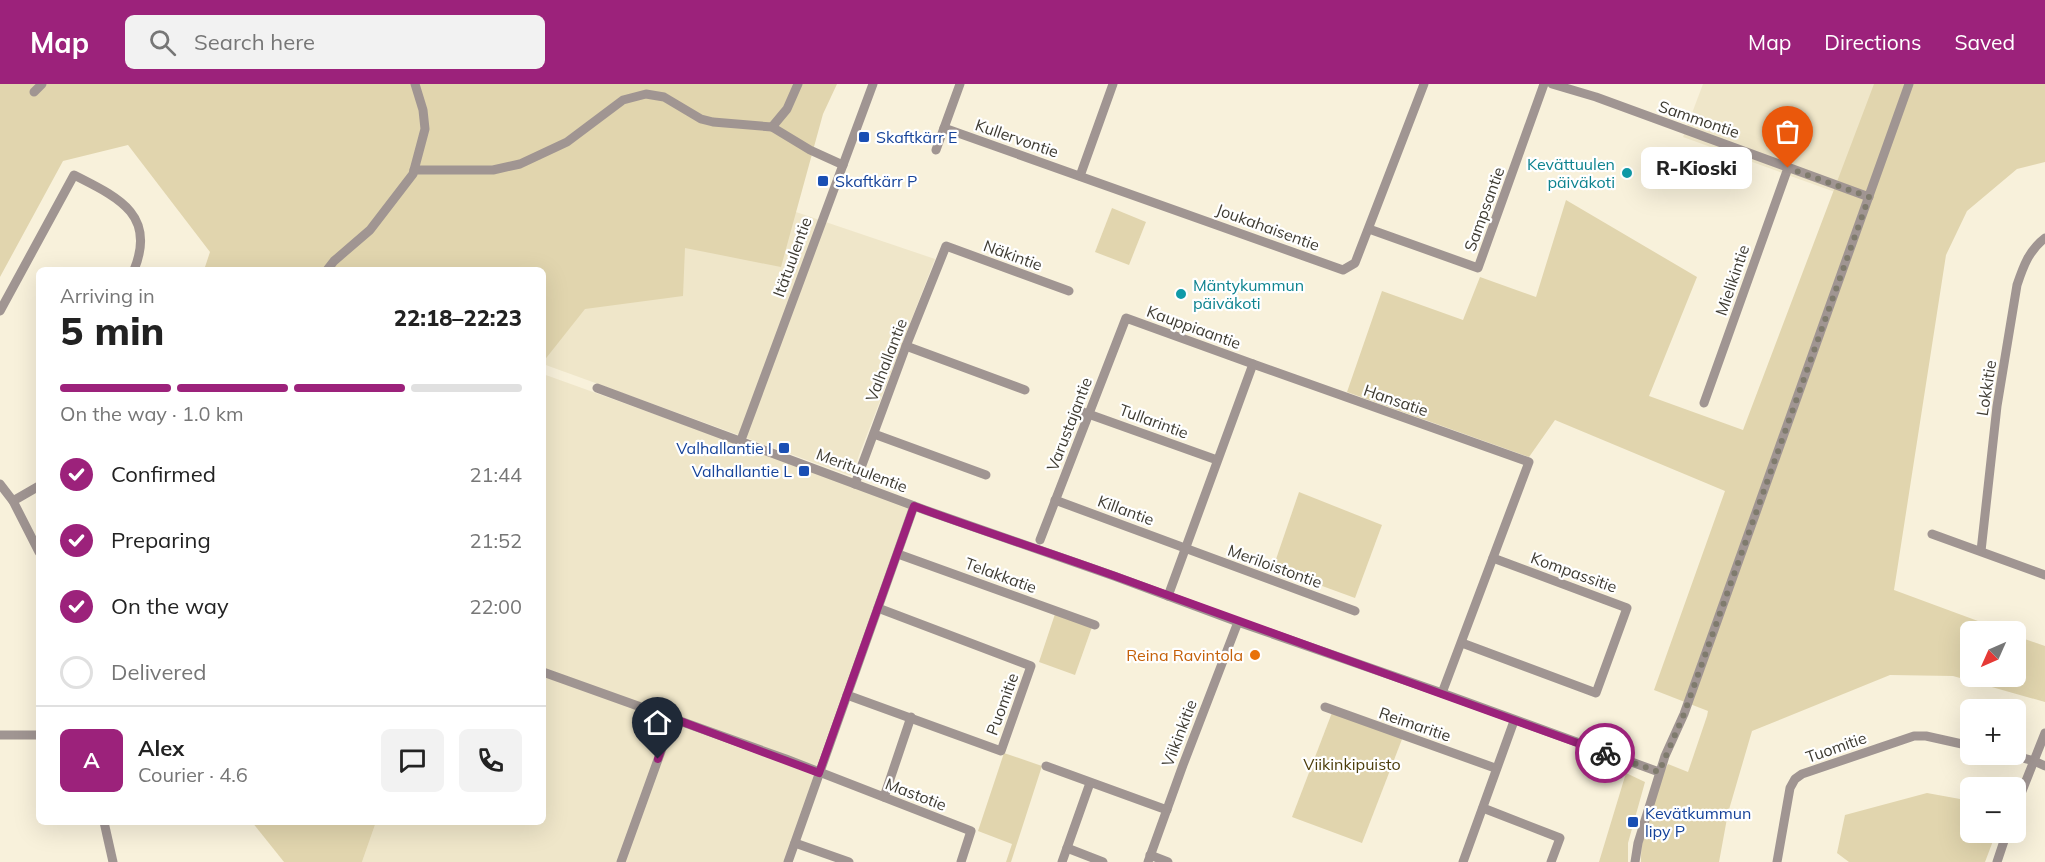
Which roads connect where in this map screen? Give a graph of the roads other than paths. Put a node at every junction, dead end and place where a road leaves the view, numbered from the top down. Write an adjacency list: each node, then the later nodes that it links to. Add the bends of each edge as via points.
1 (42, 84): 12 (street)
2 (415, 84): 18 (street, via 425,129)
3 (798, 84): 13 (street, via 787,109)
4 (873, 84): 16 (street, Itätuulentie)
5 (960, 84): 14 (street)
6 (1100, 84): 11 (street)
7 (1424, 84): 21 (street, Joukahaisentie)
8 (1544, 84): 21 (street, Sampsantie, via 1478,268)
9 (1552, 84): 17 (street, Sammontie)
10 (1910, 84): 20 (street)
11 (1112, 86): 19 (street)
12 (34, 92)
13 (772, 127): 16 (street); 18 (street, via 701,119 664,97 646,94 623,100 567,142 520,164 493,170)
14 (944, 128): 15 (street); 19 (street, Kullervontie)
15 (936, 150)
16 (843, 165): 36 (street, Itätuulentie)
17 (1788, 168): 20 (street, Sammontie); 33 (street, Mielikintie)
18 (414, 170): 25 (street, via 370,230)
19 (1080, 176): 21 (street, Joukahaisentie, via 1343,270 1356,263)
20 (1869, 197): 75 (street, via 1684,714)
21 (1369, 229)
22 (2045, 238): 49 (street, Lokkitie, via 2030,253 2017,285 1997,406)
23 (946, 246): 26 (street, Näkintie); 29 (street, Valhallantie)
24 (135, 267): 27 (street, via 141,233 132,214 116,197 74,175)
25 (329, 267)
26 (1069, 291)
27 (0, 311)
28 (1126, 318): 30 (street, Kauppiaantie); 34 (street, Varustajantie)
29 (906, 346): 32 (street); 35 (street, Valhallantie)
30 (1253, 364): 37 (street); 51 (street, Hansatie, via 1528,462)
31 (597, 388): 36 (street, Merituulentie)
32 (1025, 390)
33 (1704, 403)
34 (1084, 412): 37 (street, Tullarintie); 42 (street, Varustajantie)
35 (874, 434): 38 (street); 40 (street, Valhallantie)
36 (741, 440): 40 (street, Merituulentie)
37 (1217, 460): 48 (street)
38 (986, 475)
39 (0, 483): 43 (street)
40 (855, 484): 44 (street, Merituulentie)
41 (36, 488): 43 (street)
42 (1055, 500): 46 (street, Varustajantie); 48 (street, Killantie)
43 (13, 501): 47 (street)
44 (914, 506): 50 (street); 53 (street, Merituulentie)
45 (1932, 534): 49 (street)
46 (1040, 540)
47 (36, 546)
48 (1186, 548): 53 (street); 55 (street, Meriloistontie)
49 (1981, 551): 52 (street)
50 (898, 554): 54 (street); 57 (street, Telakkatie)
51 (1493, 558): 58 (street, Hansatie); 58 (street, Kompassitie, via 1627,608 1596,693)
52 (2045, 575)
53 (1168, 596): 56 (street, Merituulentie)
54 (878, 608): 61 (street); 63 (street, Puomitie, via 1031,666 1001,751)
55 (1355, 611)
56 (1238, 622): 60 (street, Merituulentie); 81 (street, Viikinkitie)
57 (1095, 625)
58 (1462, 643): 60 (street, Hansatie)
59 (546, 673): 64 (street, Mastotie)
60 (1442, 693): 65 (street, Merituulentie)
61 (847, 695): 63 (street, Puomitie); 76 (street)
62 (1325, 707): 74 (street, Reimaritie)
63 (911, 717): 79 (street)
64 (672, 718): 76 (street, Mastotie); 88 (street)
65 (1514, 721): 74 (street); 75 (street, Merituulentie)
66 (2045, 733): 71 (street)
67 (0, 735): 68 (street)
68 (36, 735)
69 (1960, 744): 98 (street, Tuomitie, via 1914,736 1802,774 1790,788)
70 (2026, 759): 71 (street)
71 (2034, 761): 73 (street); 77 (street)
72 (1046, 766): 78 (street)
73 (2045, 766)
74 (1495, 768): 80 (street)
75 (1659, 772): 97 (street)
76 (819, 773): 79 (street, Mastotie); 83 (street)
77 (2026, 781)
78 (1090, 783): 81 (street); 85 (street)
79 (884, 798): 91 (street, Mastotie, via 972,831)
80 (1483, 808): 95 (street); 96 (street, via 1560,838)
81 (1167, 810): 86 (street, Viikinkitie)
82 (106, 825): 87 (street)
83 (795, 843): 89 (street); 90 (street)
84 (2003, 843): 99 (street)
85 (1067, 848): 92 (street); 93 (street)
86 (1149, 859): 94 (street, Viikinkitie)
87 (113, 862)
88 (621, 862)
89 (788, 862)
90 (849, 862)
91 (961, 862)
92 (1062, 862)
93 (1103, 862)
94 (1168, 862)
95 (1463, 862)
96 (1551, 862)
97 (1635, 862)
98 (1777, 862)
99 (1996, 862)

